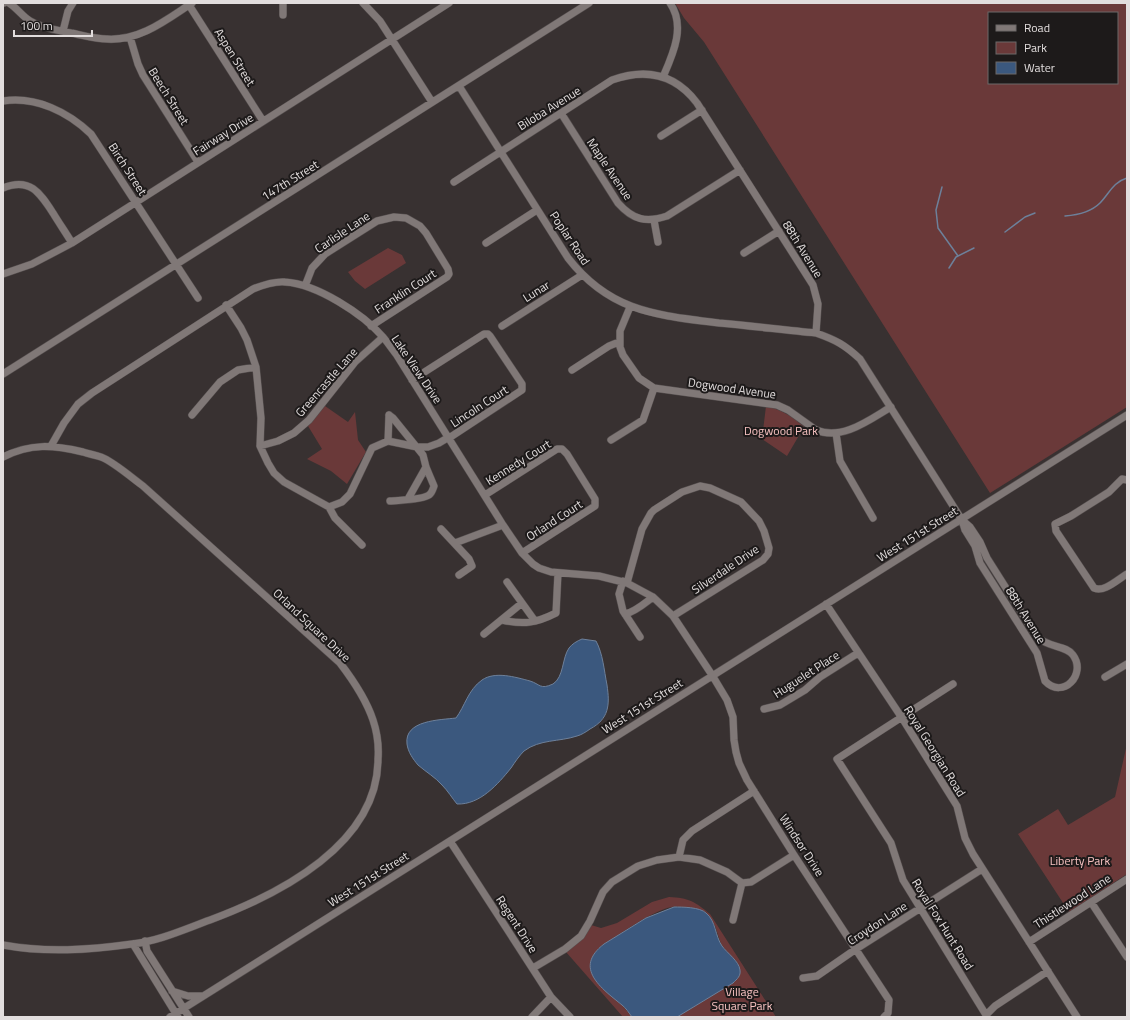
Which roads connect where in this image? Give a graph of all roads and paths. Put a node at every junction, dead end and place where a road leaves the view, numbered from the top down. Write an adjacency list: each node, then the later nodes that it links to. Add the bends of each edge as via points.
1 (9, 3): 10 (street, via 30,21)
2 (72, 3): 10 (street)
3 (283, 3): 9 (street)
4 (363, 3): 12 (street)
5 (449, 3): 12 (street, Fairway Drive)
6 (589, 3): 14 (street, 147th Street)
7 (670, 3): 13 (street, via 677,20 677,38)
8 (190, 4): 11 (street, via 151,29); 19 (street, Aspen Street)
9 (283, 14)
10 (62, 31): 11 (street, via 107,40)
11 (130, 37): 22 (street, Beech Street, via 143,75)
12 (392, 39): 16 (street); 19 (street, Fairway Drive)
13 (663, 77): 17 (street, 88th Avenue, via 688,92); 18 (street, Biloba Avenue, via 637,74 619,78 605,84)
14 (459, 86): 16 (street, 147th Street); 21 (street, Poplar Road)
15 (3, 101): 26 (street, Birch Street, via 39,104 62,112 75,120 96,140)
16 (432, 102): 34 (street, 147th Street)
17 (702, 110): 20 (street); 23 (street, 88th Avenue)
18 (561, 113): 21 (street, Biloba Avenue); 28 (street, Maple Avenue, via 622,208 634,216)
19 (263, 121): 22 (street, Fairway Drive)
20 (661, 136)
21 (501, 152): 24 (street, Biloba Avenue); 27 (street, Poplar Road)
22 (198, 162): 26 (street, Fairway Drive)
23 (740, 170): 28 (street, via 673,213); 29 (street, 88th Avenue)
24 (454, 182)
25 (3, 188): 31 (street, via 24,185 37,191)
26 (136, 202): 31 (street, Fairway Drive); 34 (street, Birch Street)
27 (537, 210): 32 (street); 37 (street, Poplar Road)
28 (654, 220): 30 (street)
29 (779, 231): 33 (street); 44 (street, 88th Avenue, via 814,289 819,314)
30 (658, 242)
31 (72, 243): 35 (street, Fairway Drive, via 32,264)
32 (486, 243)
33 (744, 253)
34 (176, 265): 39 (street, Birch Street); 49 (street, 147th Street)
35 (3, 274)
36 (449, 274): 38 (street, Carlisle Lane, via 420,226 406,218 394,217 377,221 325,254 312,268); 42 (street, Franklin Court)
37 (582, 275): 41 (street, Poplar Road, via 603,292); 43 (street, Lunar)
38 (304, 286): 40 (street, Lake View Drive, via 284,282 269,283 252,289); 42 (street, Lake View Drive, via 337,301)
39 (198, 298)
40 (226, 305): 47 (street, via 247,340); 59 (street, Lake View Drive, via 78,404)
41 (630, 307): 44 (street, Poplar Road, via 673,317); 46 (street, via 620,331)
42 (371, 326): 45 (street, Lake View Drive)
43 (502, 326)
44 (816, 333): 52 (street, 88th Avenue, via 834,339 860,359)
45 (383, 337): 50 (street, Lake View Drive); 60 (street, Greencastle Lane, via 355,362 309,420 294,433)
46 (619, 342): 48 (street); 51 (street, Dogwood Avenue, via 623,356 636,374)
47 (256, 367): 53 (street, via 238,370 220,382); 60 (street, via 261,418)
48 (572, 370)
49 (3, 374)
50 (412, 380): 56 (street, Lake View Drive); 56 (street, Lincoln Court, via 484,334 488,334 522,384 521,392)
51 (654, 388): 55 (street, Dogwood Avenue, via 777,405 820,432); 57 (street, via 643,420)
52 (891, 407): 55 (street, Dogwood Avenue, via 861,426); 71 (street, 88th Avenue)
53 (192, 415)
54 (1127, 416): 71 (street, West 151st Street)
55 (836, 433): 70 (street, via 840,461)
56 (449, 437): 61 (street, Lincoln Court, via 435,445); 65 (street, Lake View Drive)
57 (611, 440)
58 (388, 441): 61 (street); 61 (street, via 389,415); 69 (street, via 372,448 350,494 342,502)
59 (51, 446): 62 (street, Orland Square Drive, via 24,448); 108 (street, Orland Square Drive, via 102,457 157,498 340,663 369,709 376,728 379,751 373,795 361,818 335,849 299,876 250,903 185,929)
60 (260, 446): 69 (street, via 274,473 284,482)
61 (417, 447): 63 (street, via 423,455)
62 (3, 457)
63 (426, 467): 66 (street); 66 (street, via 434,486 432,491 429,495)
64 (1125, 480): 78 (street, via 1055,524 1056,531 1094,588 1103,589)
65 (485, 495): 68 (street, Kennedy Court, via 557,449 562,449); 72 (street, Lake View Drive)
66 (408, 499): 67 (street)
67 (390, 500)
68 (596, 504): 76 (street, Orland Court)
69 (329, 507): 75 (street, via 335,518)
70 (873, 518)
71 (962, 520): 71 (street, 88th Avenue, via 980,563 1037,653 1046,681 1056,687 1071,684 1077,671 1073,655 1066,649 1045,644 1037,638 987,558 980,542); 84 (street, West 151st Street)
72 (503, 525): 74 (street); 76 (street, Lake View Drive)
73 (441, 529): 74 (street)
74 (455, 543): 79 (street, via 472,566)
75 (362, 545)
76 (522, 553): 77 (street, Lake View Drive, via 539,568)
77 (558, 573): 81 (street, Lake View Drive, via 599,576); 88 (street, via 556,613)
78 (1127, 574)
79 (459, 575)
80 (507, 582): 83 (street)
81 (625, 582): 82 (street, Lake View Drive); 85 (street, via 619,594); 86 (street, Silverdale Drive, via 642,529 654,510 682,492 700,486 741,502 759,521 769,544 768,554 763,560)
82 (653, 597): 85 (street); 86 (street, Lake View Drive)
83 (522, 604): 87 (street); 88 (street)
84 (826, 604): 91 (street, Royal Georgian Road); 93 (street, West 151st Street)
85 (625, 614): 90 (street)
86 (673, 616): 93 (street, Lake View Drive)
87 (502, 620): 88 (street, via 516,624); 89 (street)
88 (535, 621)
89 (484, 634)
90 (640, 637)
91 (858, 653): 96 (street, Huguelet Place, via 820,677 805,690 780,705); 97 (street, Royal Georgian Road)
92 (1127, 664): 94 (street)
93 (712, 675): 98 (street, Windsor Drive, via 727,700 733,717 736,752); 99 (street, West 151st Street)
94 (1106, 677)
95 (953, 684): 97 (street)
96 (764, 710)
97 (902, 718): 102 (street, Royal Georgian Road, via 957,806 965,838); 106 (street, Royal Fox Hunt Road, via 837,760 891,843 903,880)
98 (754, 792): 100 (street, Windsor Drive); 101 (street, via 692,831 683,840)
99 (450, 841): 114 (street, Regent Drive); 118 (street, West 151st Street)
100 (794, 855): 104 (street, via 751,882); 112 (street, Windsor Drive)
101 (679, 857): 104 (street, via 700,860 727,872); 114 (street, via 638,866 612,882 603,892 581,936)
102 (982, 869): 106 (street, Croydon Lane); 109 (street, Royal Georgian Road)
103 (1127, 880): 105 (street, Thistlewood Lane)
104 (742, 883): 107 (street)
105 (1092, 902): 109 (street, Thistlewood Lane); 113 (street)
106 (919, 908): 112 (street, Croydon Lane); 115 (street, Royal Fox Hunt Road, via 986,1015 995,1006)
107 (733, 920)
108 (145, 941): 110 (street, Orland Square Drive); 117 (street, via 148,951)
109 (1029, 942): 115 (street, Royal Georgian Road)
110 (133, 944): 111 (street, Orland Square Drive, via 62,950); 121 (street)
111 (3, 945)
112 (856, 949): 116 (street, Croydon Lane, via 817,976); 122 (street, Windsor Drive, via 889,1000)
113 (1127, 957)
114 (533, 968): 119 (street, Regent Drive)
115 (1048, 971): 126 (street, Royal Georgian Road)
116 (803, 978)
117 (172, 991): 118 (street, via 188,996); 120 (street)
118 (203, 996): 120 (street, West 151st Street)
119 (551, 997): 124 (street); 125 (street, Regent Drive)
120 (184, 1008): 121 (street, West 151st Street); 123 (street)
121 (175, 1016)
122 (888, 1016)
123 (189, 1017)
124 (532, 1017)
125 (570, 1017)
126 (1077, 1017)

